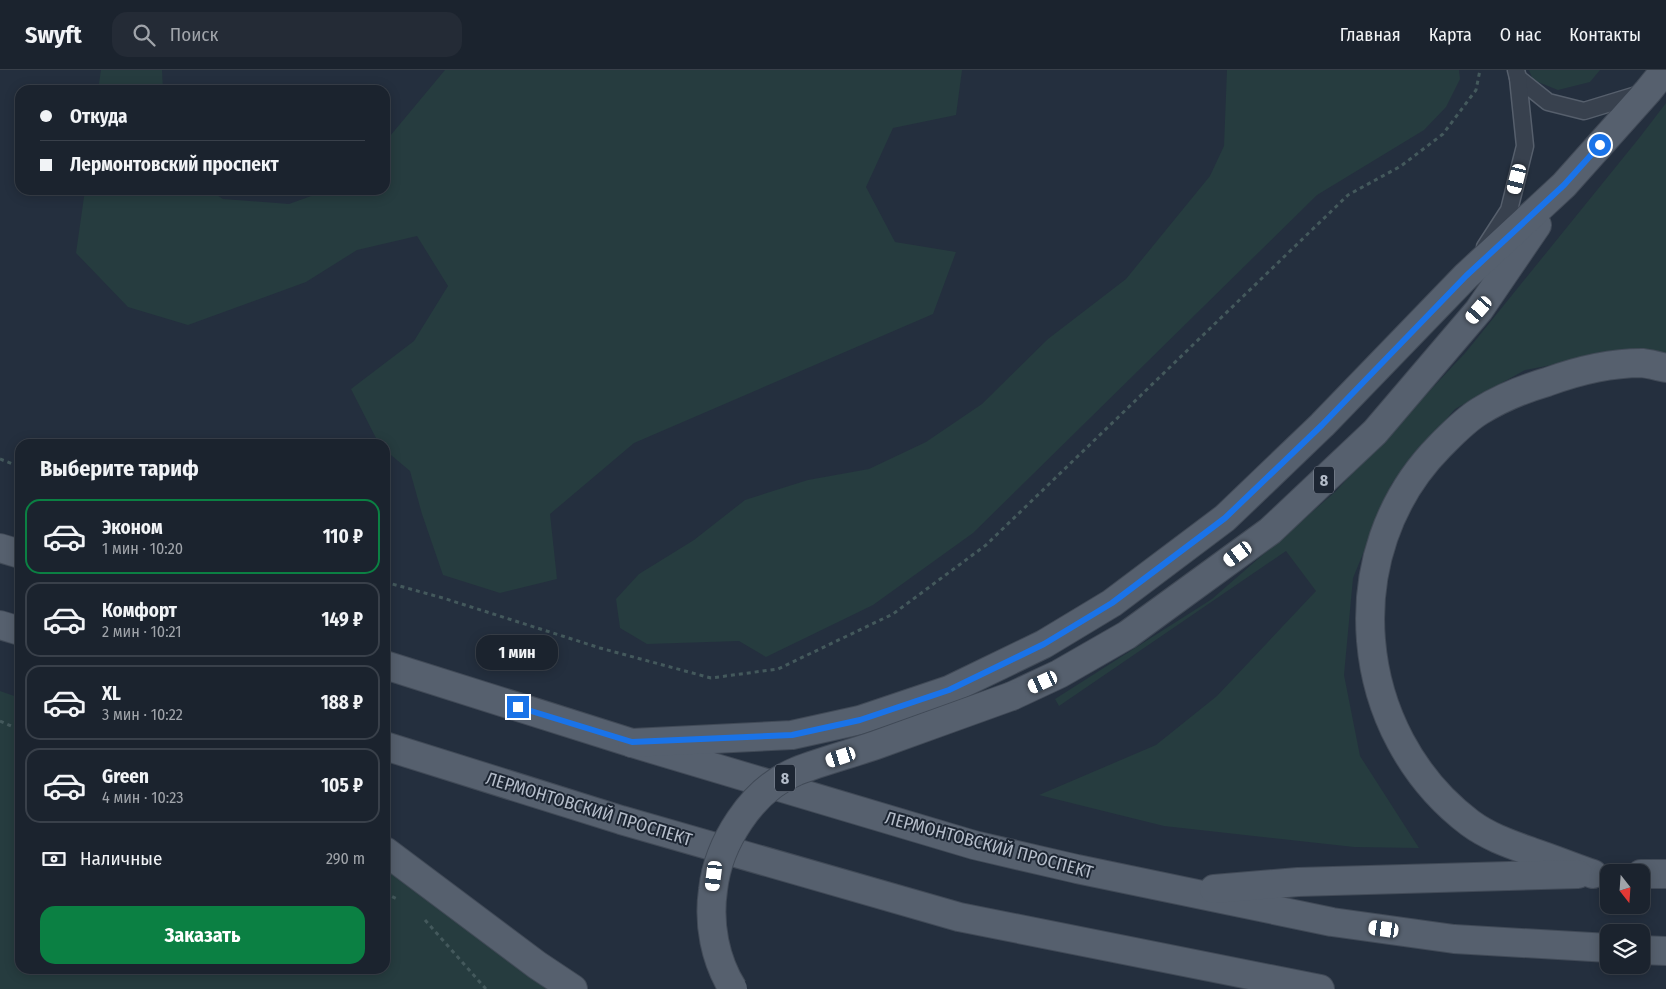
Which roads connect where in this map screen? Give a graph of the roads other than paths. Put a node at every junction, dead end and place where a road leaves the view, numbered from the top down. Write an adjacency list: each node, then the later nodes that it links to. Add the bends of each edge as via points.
1 (1665, 70): 3 (main road, 8)
2 (1517, 74): 3 (lane, via 1548,102 1584,110); 5 (lane, via 1525,146 1509,210)
3 (1648, 91): 4 (main road, 8)
4 (1564, 185): 5 (main road); 24 (main road, 8, bridge, via 1479,310 1375,432 1270,531 1127,635 1059,674 1012,696 795,772 772,786 752,805 735,826 723,850 714,876 711,903 712,930 718,956)
5 (1466, 276): 12 (main road, via 1322,425 1225,518 1112,603 1044,644 949,690 860,720 792,735)
6 (1666, 368): 15 (main road, via 1643,363 1599,367 1517,391 1479,411 1422,464 1401,497 1385,531 1370,594 1372,660 1380,692 1392,724 1434,788 1470,823 1492,837)
7 (0, 548): 8 (main road)
8 (15, 552)
9 (0, 625): 10 (main road)
10 (15, 630)
11 (390, 667): 12 (main road, ЛЕРМОНТОВСКИЙ ПРОСПЕКТ)
12 (632, 742): 19 (main road, ЛЕРМОНТОВСКИЙ ПРОСПЕКТ, via 974,845)
13 (390, 748): 25 (main road, ЛЕРМОНТОВСКИЙ ПРОСПЕКТ, via 622,820 959,917)
14 (390, 855): 23 (main road)
15 (1600, 874)
16 (1600, 874): 19 (main road, via 1298,882)
17 (1650, 874): 18 (main road)
18 (1666, 874)
19 (1183, 892): 20 (main road, ЛЕРМОНТОВСКИЙ ПРОСПЕКТ, via 1332,922 1454,939)
20 (1600, 947)
21 (1650, 950): 22 (main road)
22 (1666, 951)
23 (573, 989)
24 (733, 989)
25 (1320, 989)

